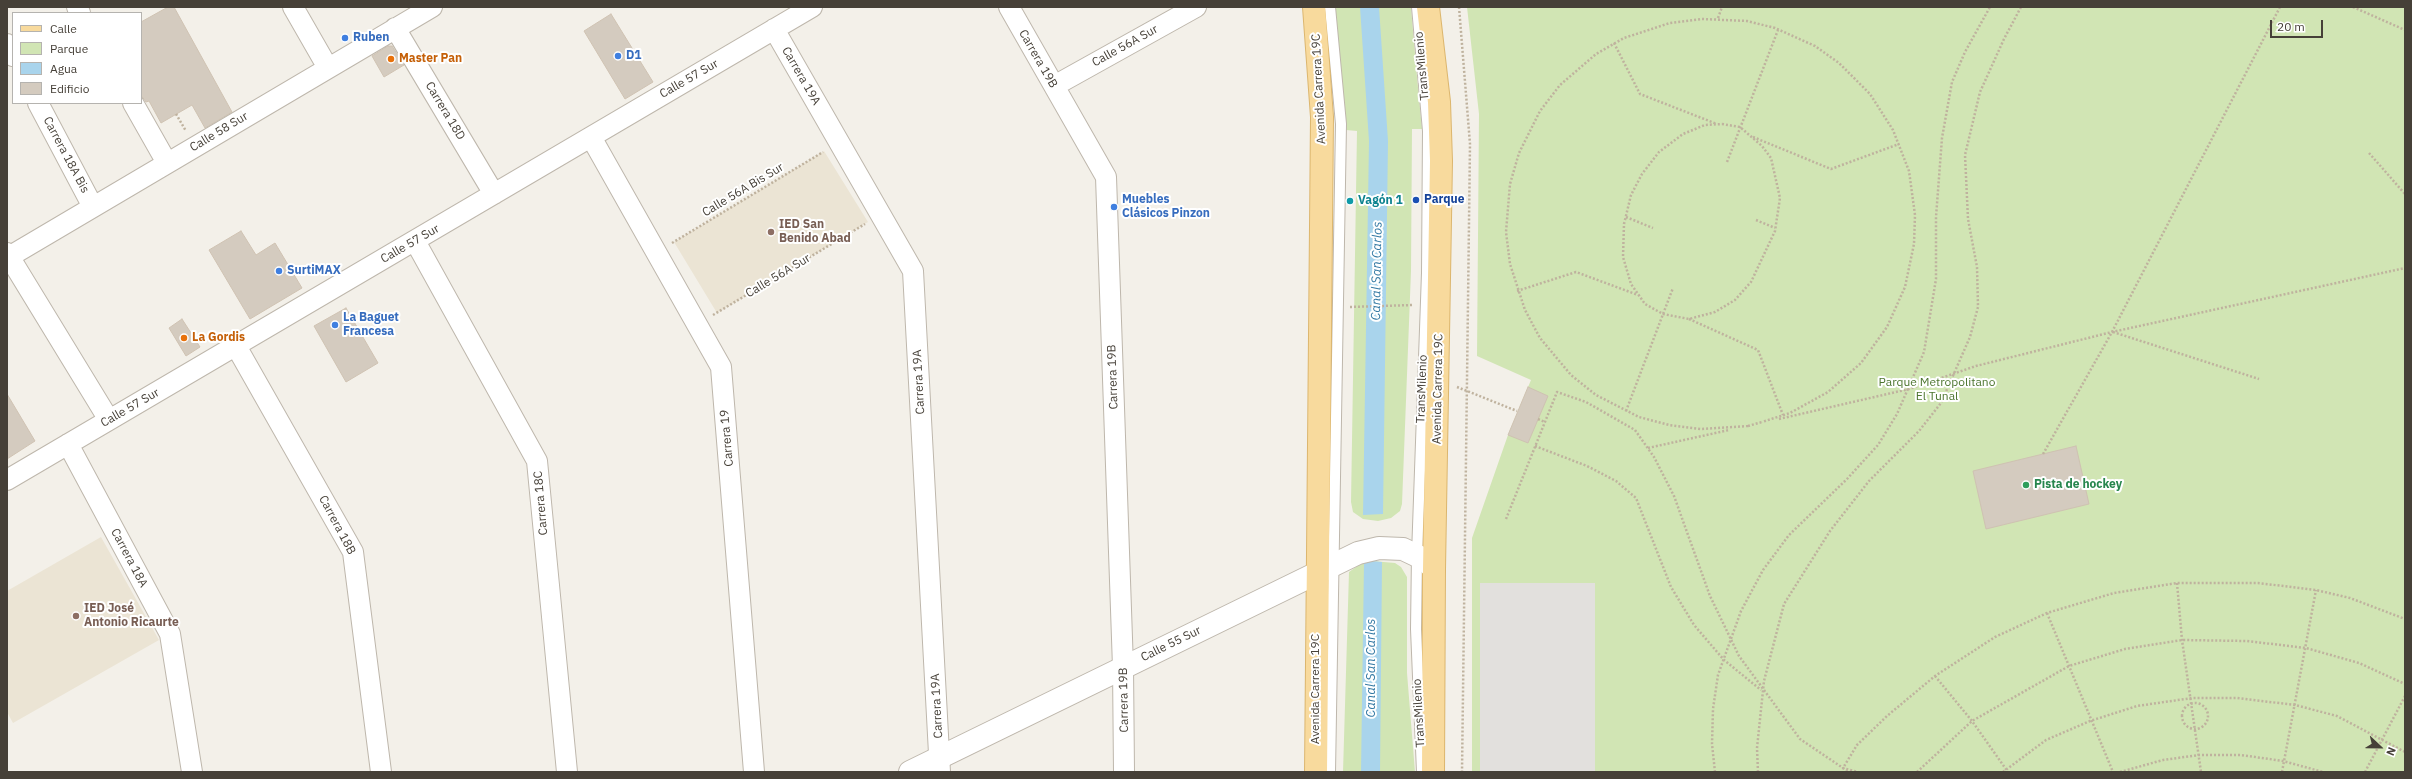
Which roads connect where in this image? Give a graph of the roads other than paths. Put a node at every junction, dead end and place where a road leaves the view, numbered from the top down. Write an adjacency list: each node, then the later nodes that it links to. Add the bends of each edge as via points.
1 (293, 7): 14 (street)
2 (432, 7): 10 (street, Calle 58 Sur)
3 (812, 7): 11 (street, Calle 57 Sur)
4 (1009, 7): 15 (street, Carrera 19B)
5 (1196, 7): 15 (street, Calle 56A Sur)
6 (1314, 7): 29 (main road, Avenida Carrera 19C, via 1322,117)
7 (1330, 7): 29 (lane, via 1341,124)
8 (1417, 7): 28 (lane, TransMilenio, via 1428,131 1427,273)
9 (1428, 7): 30 (main road, Avenida Carrera 19C, via 1441,131)
10 (395, 28): 14 (street, Calle 58 Sur); 20 (street, Carrera 18D)
11 (774, 29): 18 (street, Calle 57 Sur); 32 (street, Carrera 19A, via 913,271)
12 (7, 44): 13 (street)
13 (12, 54)
14 (328, 68): 19 (street, Calle 58 Sur)
15 (1054, 86): 31 (street, Carrera 19B, via 1106,177)
16 (39, 104): 21 (street, Carrera 18A Bis)
17 (133, 104): 19 (street)
18 (591, 137): 20 (street, Calle 57 Sur); 36 (street, Carrera 19, via 721,367)
19 (168, 163): 21 (street, Calle 58 Sur)
20 (494, 194): 22 (street, Calle 57 Sur)
21 (93, 207): 23 (street, Calle 58 Sur)
22 (415, 241): 24 (street, Calle 57 Sur); 35 (street, Carrera 18C, via 537,462)
23 (8, 256): 25 (street)
24 (236, 346): 25 (street, Calle 57 Sur); 34 (street, Carrera 18B, via 354,552)
25 (109, 420): 26 (street, Calle 57 Sur)
26 (68, 444): 27 (street, Calle 57 Sur); 33 (street, Carrera 18A, via 170,634)
27 (7, 480)
28 (1416, 555): 29 (street, Calle 55 Sur, via 1403,549 1379,548 1358,552); 30 (street, Calle 55 Sur); 41 (lane, TransMilenio)
29 (1325, 568): 31 (street, Calle 55 Sur); 39 (main road, Avenida Carrera 19C); 40 (lane)
30 (1434, 569): 42 (main road, Avenida Carrera 19C)
31 (1123, 667): 32 (street, Calle 55 Sur); 38 (street, Carrera 19B)
32 (937, 767): 37 (street, Calle 55 Sur)
33 (192, 772)
34 (381, 772)
35 (567, 772)
36 (754, 772)
37 (910, 772)
38 (1124, 772)
39 (1316, 772)
40 (1330, 772)
41 (1422, 772)
42 (1433, 772)

